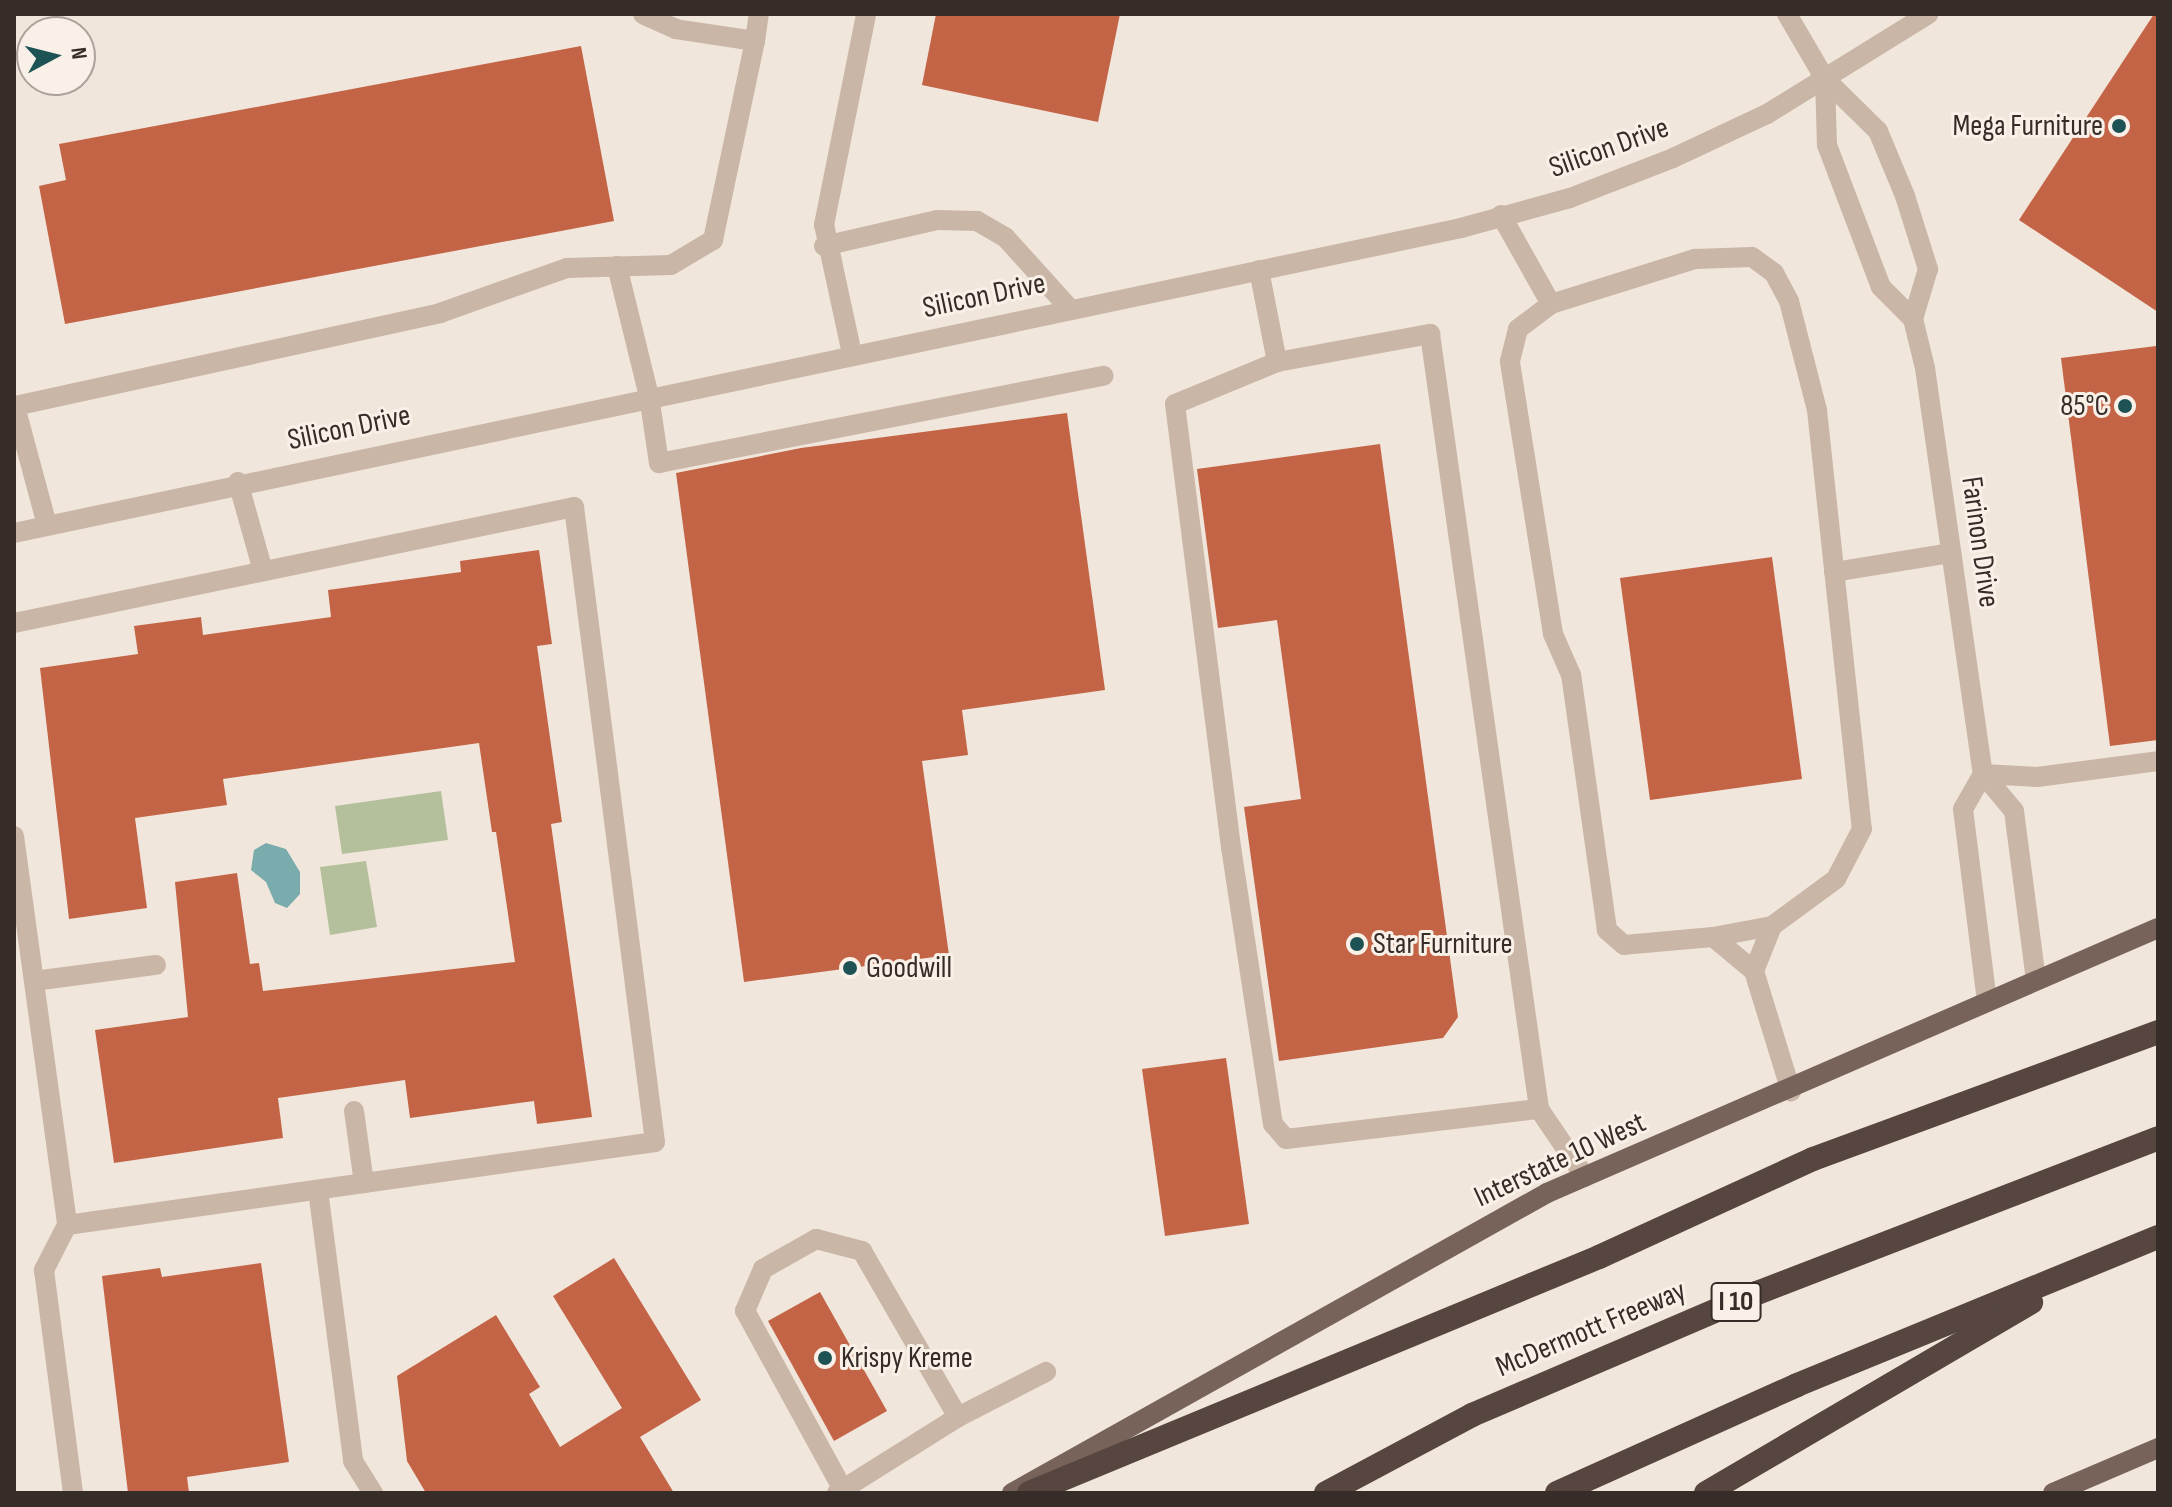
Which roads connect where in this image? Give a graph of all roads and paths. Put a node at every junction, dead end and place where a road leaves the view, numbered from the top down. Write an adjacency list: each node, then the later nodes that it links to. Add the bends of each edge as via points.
1 (643, 14): 6 (street, via 676,29)
2 (759, 14): 6 (street)
3 (866, 14): 9 (street)
4 (1787, 14): 7 (street)
5 (1928, 14): 7 (street, Silicon Drive)
6 (755, 41): 10 (street, via 713,240 671,265)
7 (1825, 79): 8 (street, Silicon Drive, via 1673,158 1570,198); 14 (street, via 1827,145 1881,287); 14 (street, via 1878,131 1905,196 1928,269)
8 (1501, 215): 11 (street, Silicon Drive); 12 (street)
9 (824, 246): 13 (street, via 937,220 977,221 1005,237); 15 (street)
10 (617, 266): 18 (street); 19 (street, via 567,268 440,313)
11 (1259, 270): 13 (street, Silicon Drive); 16 (street)
12 (1551, 304): 25 (street, via 1695,259 1752,257 1774,273 1789,301 1817,410); 32 (street, via 1518,329 1510,361 1553,634 1571,675 1607,930 1624,945)
13 (1070, 309): 15 (street, Silicon Drive)
14 (1913, 319): 23 (street, Farinon Drive)
15 (852, 354): 18 (street, Silicon Drive)
16 (1277, 362): 40 (street, via 1430,334); 40 (street, via 1175,404 1231,847 1273,1124 1286,1139)
17 (1104, 376): 18 (street, via 659,463)
18 (649, 396): 20 (street, Silicon Drive)
19 (14, 403): 21 (street)
20 (238, 482): 21 (street, Silicon Drive); 24 (street)
21 (47, 525): 22 (street, Silicon Drive)
22 (14, 533)
23 (1951, 553): 25 (street); 28 (street, Farinon Drive)
24 (263, 571): 26 (street); 44 (street, via 574,507 655,1142)
25 (1834, 572): 30 (street, via 1862,829 1836,879)
26 (14, 623)
27 (2158, 761): 28 (street, via 2037,777)
28 (1983, 774): 36 (street, via 2014,811); 37 (street, via 1963,809)
29 (14, 836): 35 (street)
30 (1772, 926): 32 (street); 34 (street)
31 (2158, 928): 36 (main road, Interstate 10 West)
32 (1713, 937): 34 (street)
33 (156, 965): 35 (street)
34 (1754, 971): 39 (street)
35 (34, 981): 46 (street)
36 (2036, 981): 37 (main road, Interstate 10 West)
37 (1987, 1001): 39 (main road, Interstate 10 West)
38 (2158, 1032): 56 (highway, via 1813,1159 1599,1257)
39 (1791, 1091): 43 (main road, Interstate 10 West)
40 (1539, 1109): 43 (street)
41 (354, 1111): 44 (street)
42 (2158, 1138): 57 (highway, McDermott Freeway / I 10, via 1742,1299 1472,1415)
43 (1585, 1177): 55 (main road, Interstate 10 West)
44 (364, 1183): 45 (street)
45 (318, 1190): 46 (street); 54 (street, via 353,1461)
46 (67, 1225): 53 (street, via 44,1270)
47 (2158, 1237): 48 (highway)
48 (2124, 1250): 58 (highway, via 1797,1385); 59 (highway, via 1819,1422)
49 (1046, 1372): 50 (street)
50 (958, 1417): 52 (street); 52 (street, via 862,1251 816,1239 763,1269 745,1311)
51 (2158, 1448): 60 (main road)
52 (839, 1489)
53 (73, 1493)
54 (373, 1493)
55 (1012, 1493)
56 (1029, 1493)
57 (1326, 1493)
58 (1557, 1493)
59 (1706, 1493)
60 (2053, 1493)

